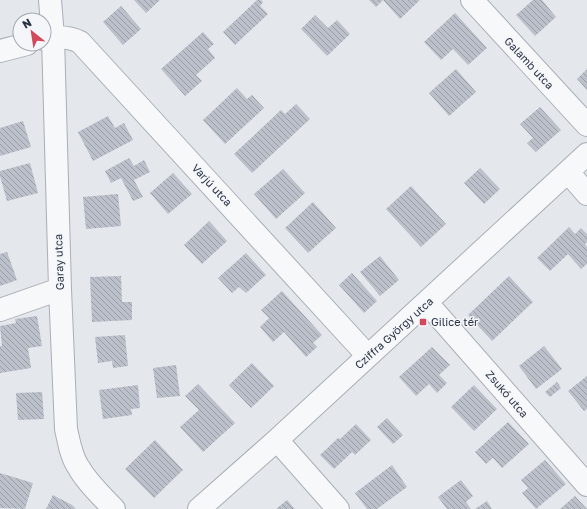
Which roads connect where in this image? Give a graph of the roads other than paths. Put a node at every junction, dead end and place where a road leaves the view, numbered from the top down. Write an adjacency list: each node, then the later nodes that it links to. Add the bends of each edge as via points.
1 (50, 0): 3 (street, Garay utca)
2 (472, 0): 8 (street, Galamb utca)
3 (49, 12)
4 (52, 38): 15 (street, Varjú utca, via 66,37 80,42)
5 (12, 48): 6 (street)
6 (0, 51)
7 (49, 52): 12 (street, Garay utca)
8 (587, 125)
9 (587, 154): 10 (street, Cziffra György utca)
10 (568, 172): 11 (street); 13 (street, Cziffra György utca)
11 (587, 194)
12 (60, 289): 14 (street); 18 (street, Garay utca, via 66,429 71,450 78,467 92,487)
13 (427, 303): 15 (street, Cziffra György utca); 17 (street, Zsukó utca)
14 (0, 310)
15 (368, 356): 16 (street, Cziffra György utca)
16 (277, 440): 19 (street, Cziffra György utca); 20 (street)
17 (587, 485)
18 (114, 509)
19 (199, 509)
20 (338, 509)

